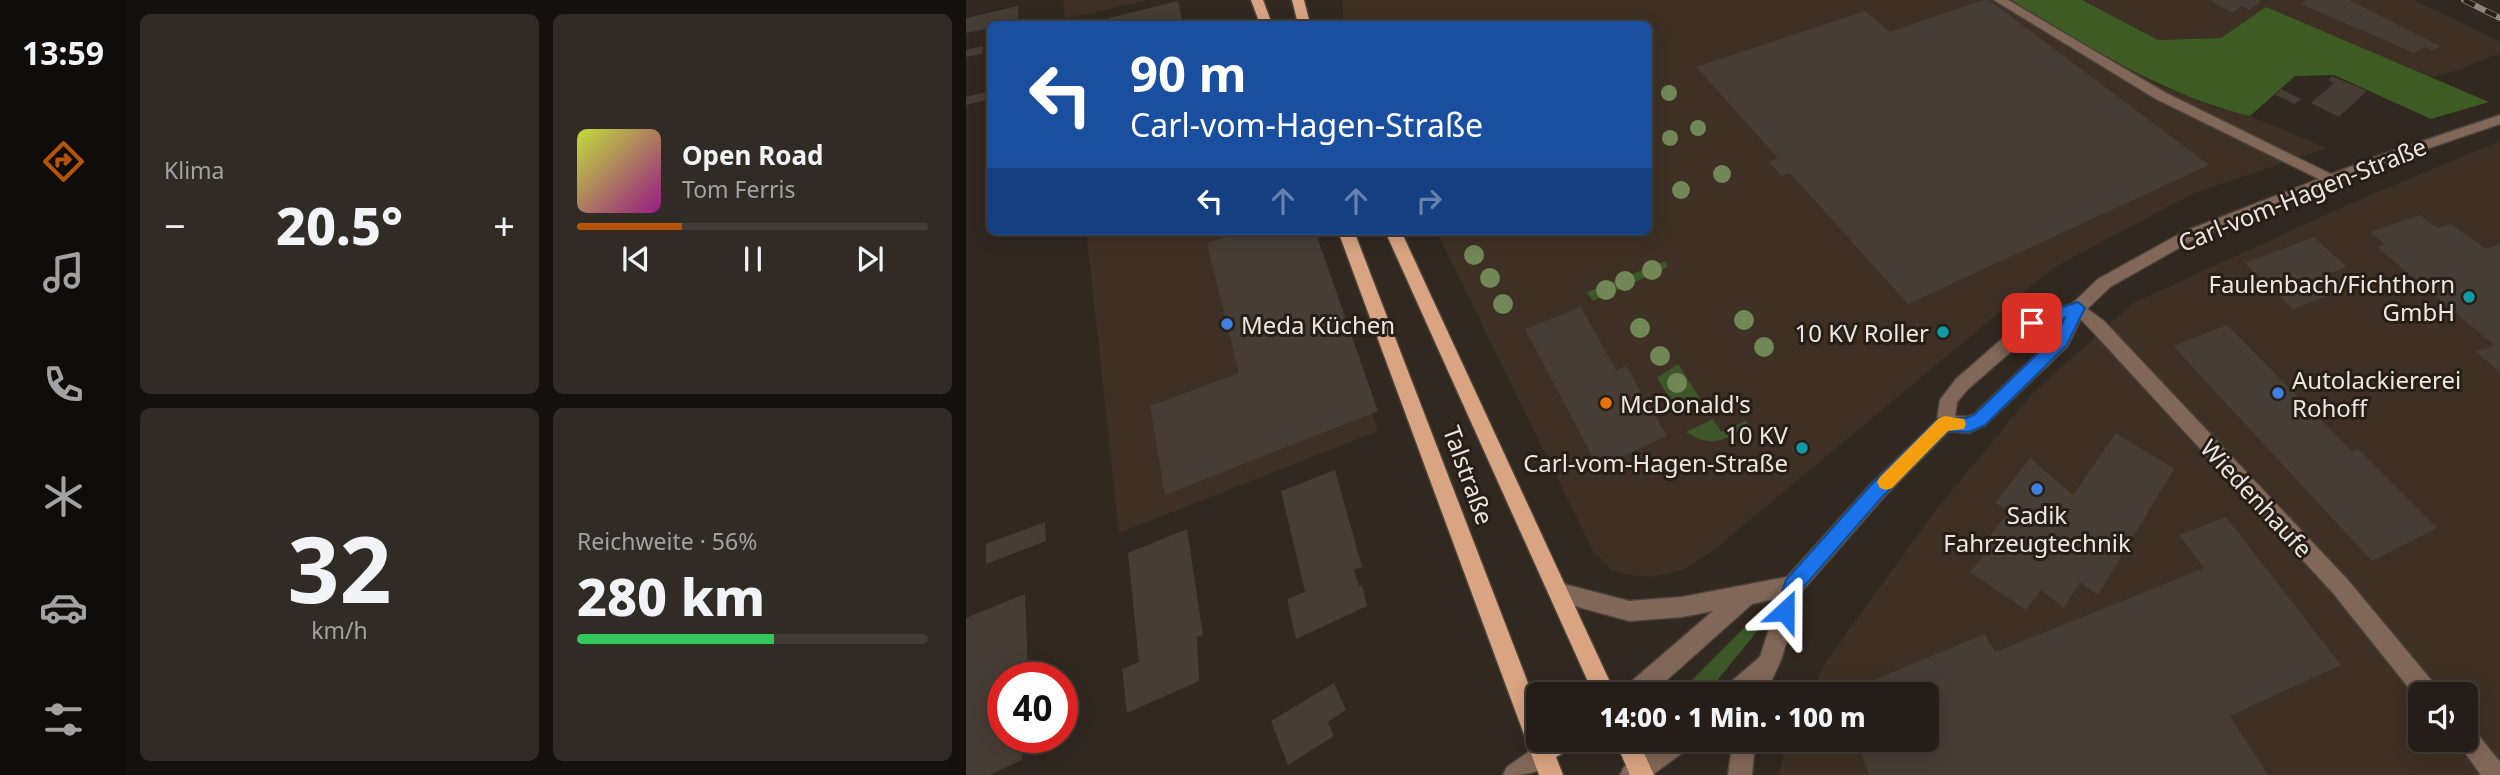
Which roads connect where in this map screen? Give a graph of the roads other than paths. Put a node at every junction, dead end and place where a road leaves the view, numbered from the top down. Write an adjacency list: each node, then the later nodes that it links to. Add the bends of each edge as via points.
1 (1256, 0): 4 (main road)
2 (1298, 0): 5 (main road)
3 (2000, 0): 7 (street, via 2161,96)
4 (1265, 21)
5 (1303, 21)
6 (2500, 119): 7 (street, Carl-vom-Hagen-Straße)
7 (2330, 179): 10 (street, Carl-vom-Hagen-Straße, via 2188,236 2104,283)
8 (1348, 235): 21 (main road, Talstraße)
9 (1395, 235): 13 (main road, Talstraße)
10 (2078, 308): 11 (street, Carl-vom-Hagen-Straße, via 2032,323 1982,366 1949,400); 11 (street, Carl-vom-Hagen-Straße, via 2061,342 1979,420 1969,425); 20 (street, Wiedenhaufe, via 2340,586)
11 (1945, 423): 12 (street, Carl-vom-Hagen-Straße)
12 (1793, 586): 14 (street); 15 (street, Carl-vom-Hagen-Straße)
13 (1560, 593): 14 (street, via 1629,611); 16 (main road, Talstraße)
14 (1745, 597): 17 (street)
15 (1770, 660): 18 (street, Carl-vom-Hagen-Straße); 19 (street)
16 (1599, 682)
17 (1648, 682)
18 (1747, 682)
19 (1759, 682)
20 (2419, 682)
21 (1526, 692)
22 (1537, 752): 29 (street)
23 (1547, 752): 30 (main road, Talstraße)
24 (1630, 752): 28 (main road)
25 (1665, 752): 28 (street)
26 (1743, 752): 31 (street)
27 (2477, 752): 32 (street)
28 (1638, 773)
29 (1515, 775)
30 (1551, 775)
31 (1740, 775)
32 (2496, 775)

